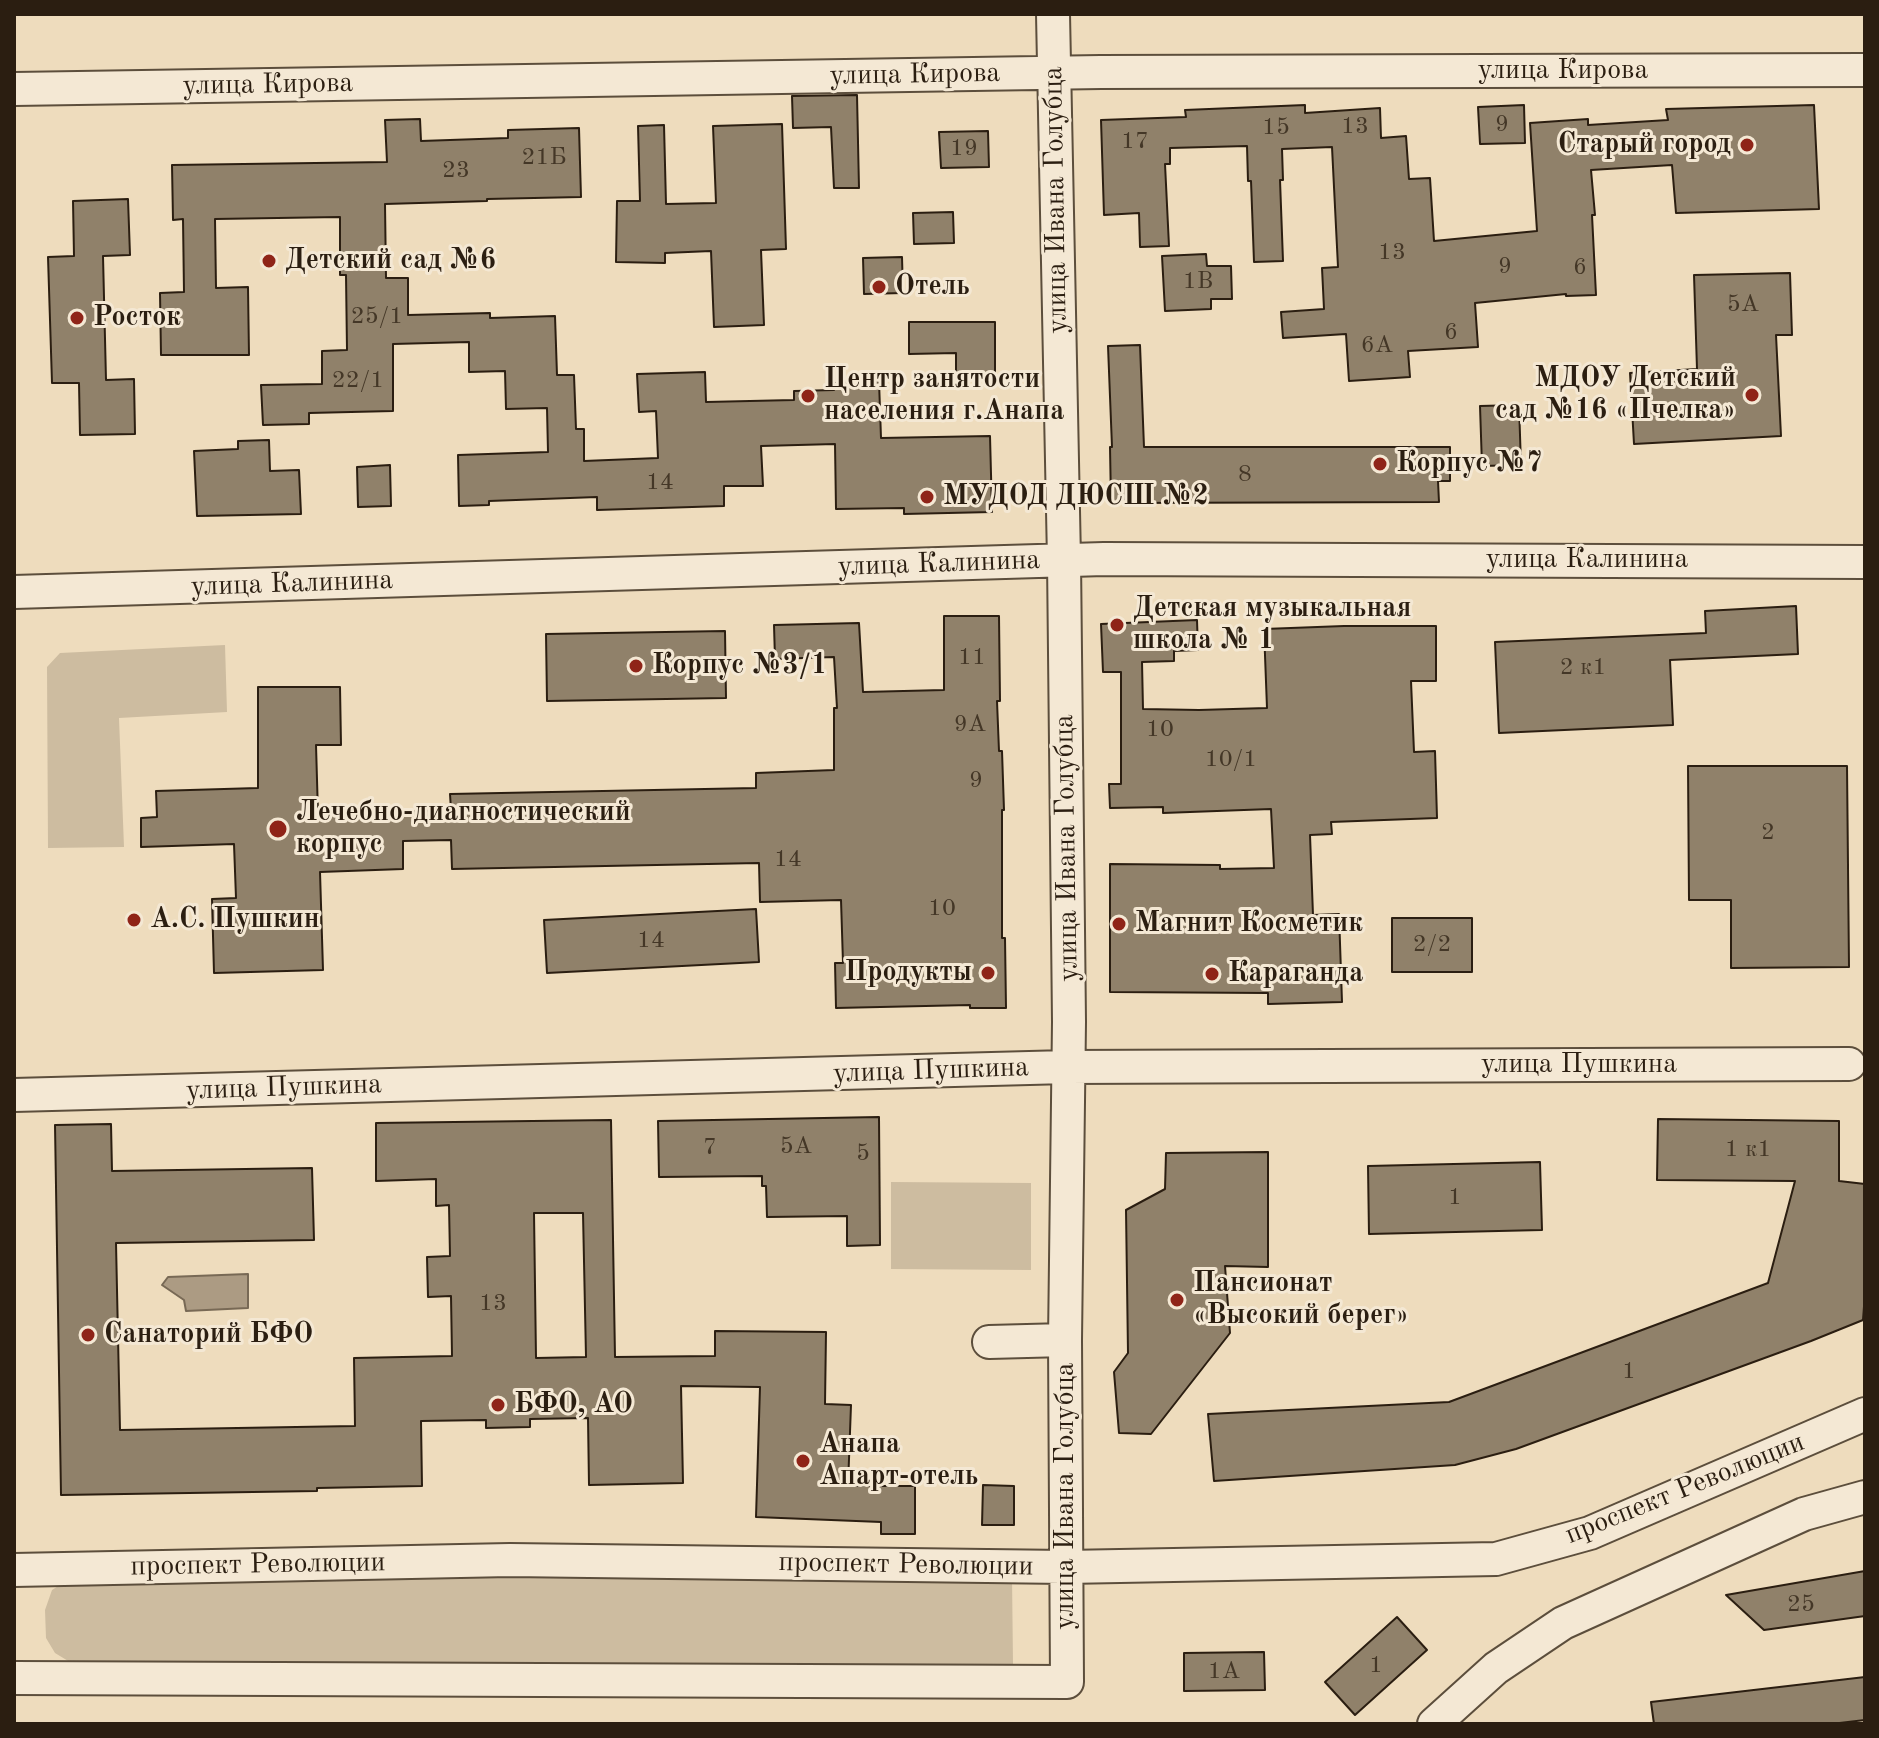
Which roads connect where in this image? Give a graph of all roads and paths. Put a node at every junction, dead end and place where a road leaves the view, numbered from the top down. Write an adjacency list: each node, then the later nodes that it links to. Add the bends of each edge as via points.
1 (1053, 14): 3 (street, улица Ивана Голубца)
2 (1865, 70): 3 (street, улица Кирова)
3 (1053, 73): 4 (street, улица Кирова); 5 (street, улица Ивана Голубца)
4 (14, 89)
5 (1064, 560): 6 (street, улица Калинина); 7 (street, улица Калинина); 9 (street, улица Ивана Голубца)
6 (1865, 562)
7 (14, 592)
8 (1849, 1064): 9 (street, улица Пушкина)
9 (1067, 1067): 10 (street, улица Пушкина); 11 (street, улица Ивана Голубца)
10 (14, 1095)
11 (1065, 1340): 12 (street); 15 (street, улица Ивана Голубца)
12 (989, 1342)
13 (1865, 1414): 15 (street, проспект Революции, via 1590,1533 1496,1559)
14 (1865, 1497): 18 (street, via 1804,1514 1563,1623 1496,1668)
15 (1066, 1567): 16 (street, проспект Революции, via 510,1560); 17 (street, улица Ивана Голубца, via 1067,1682)
16 (14, 1570)
17 (14, 1678)
18 (1434, 1724)

